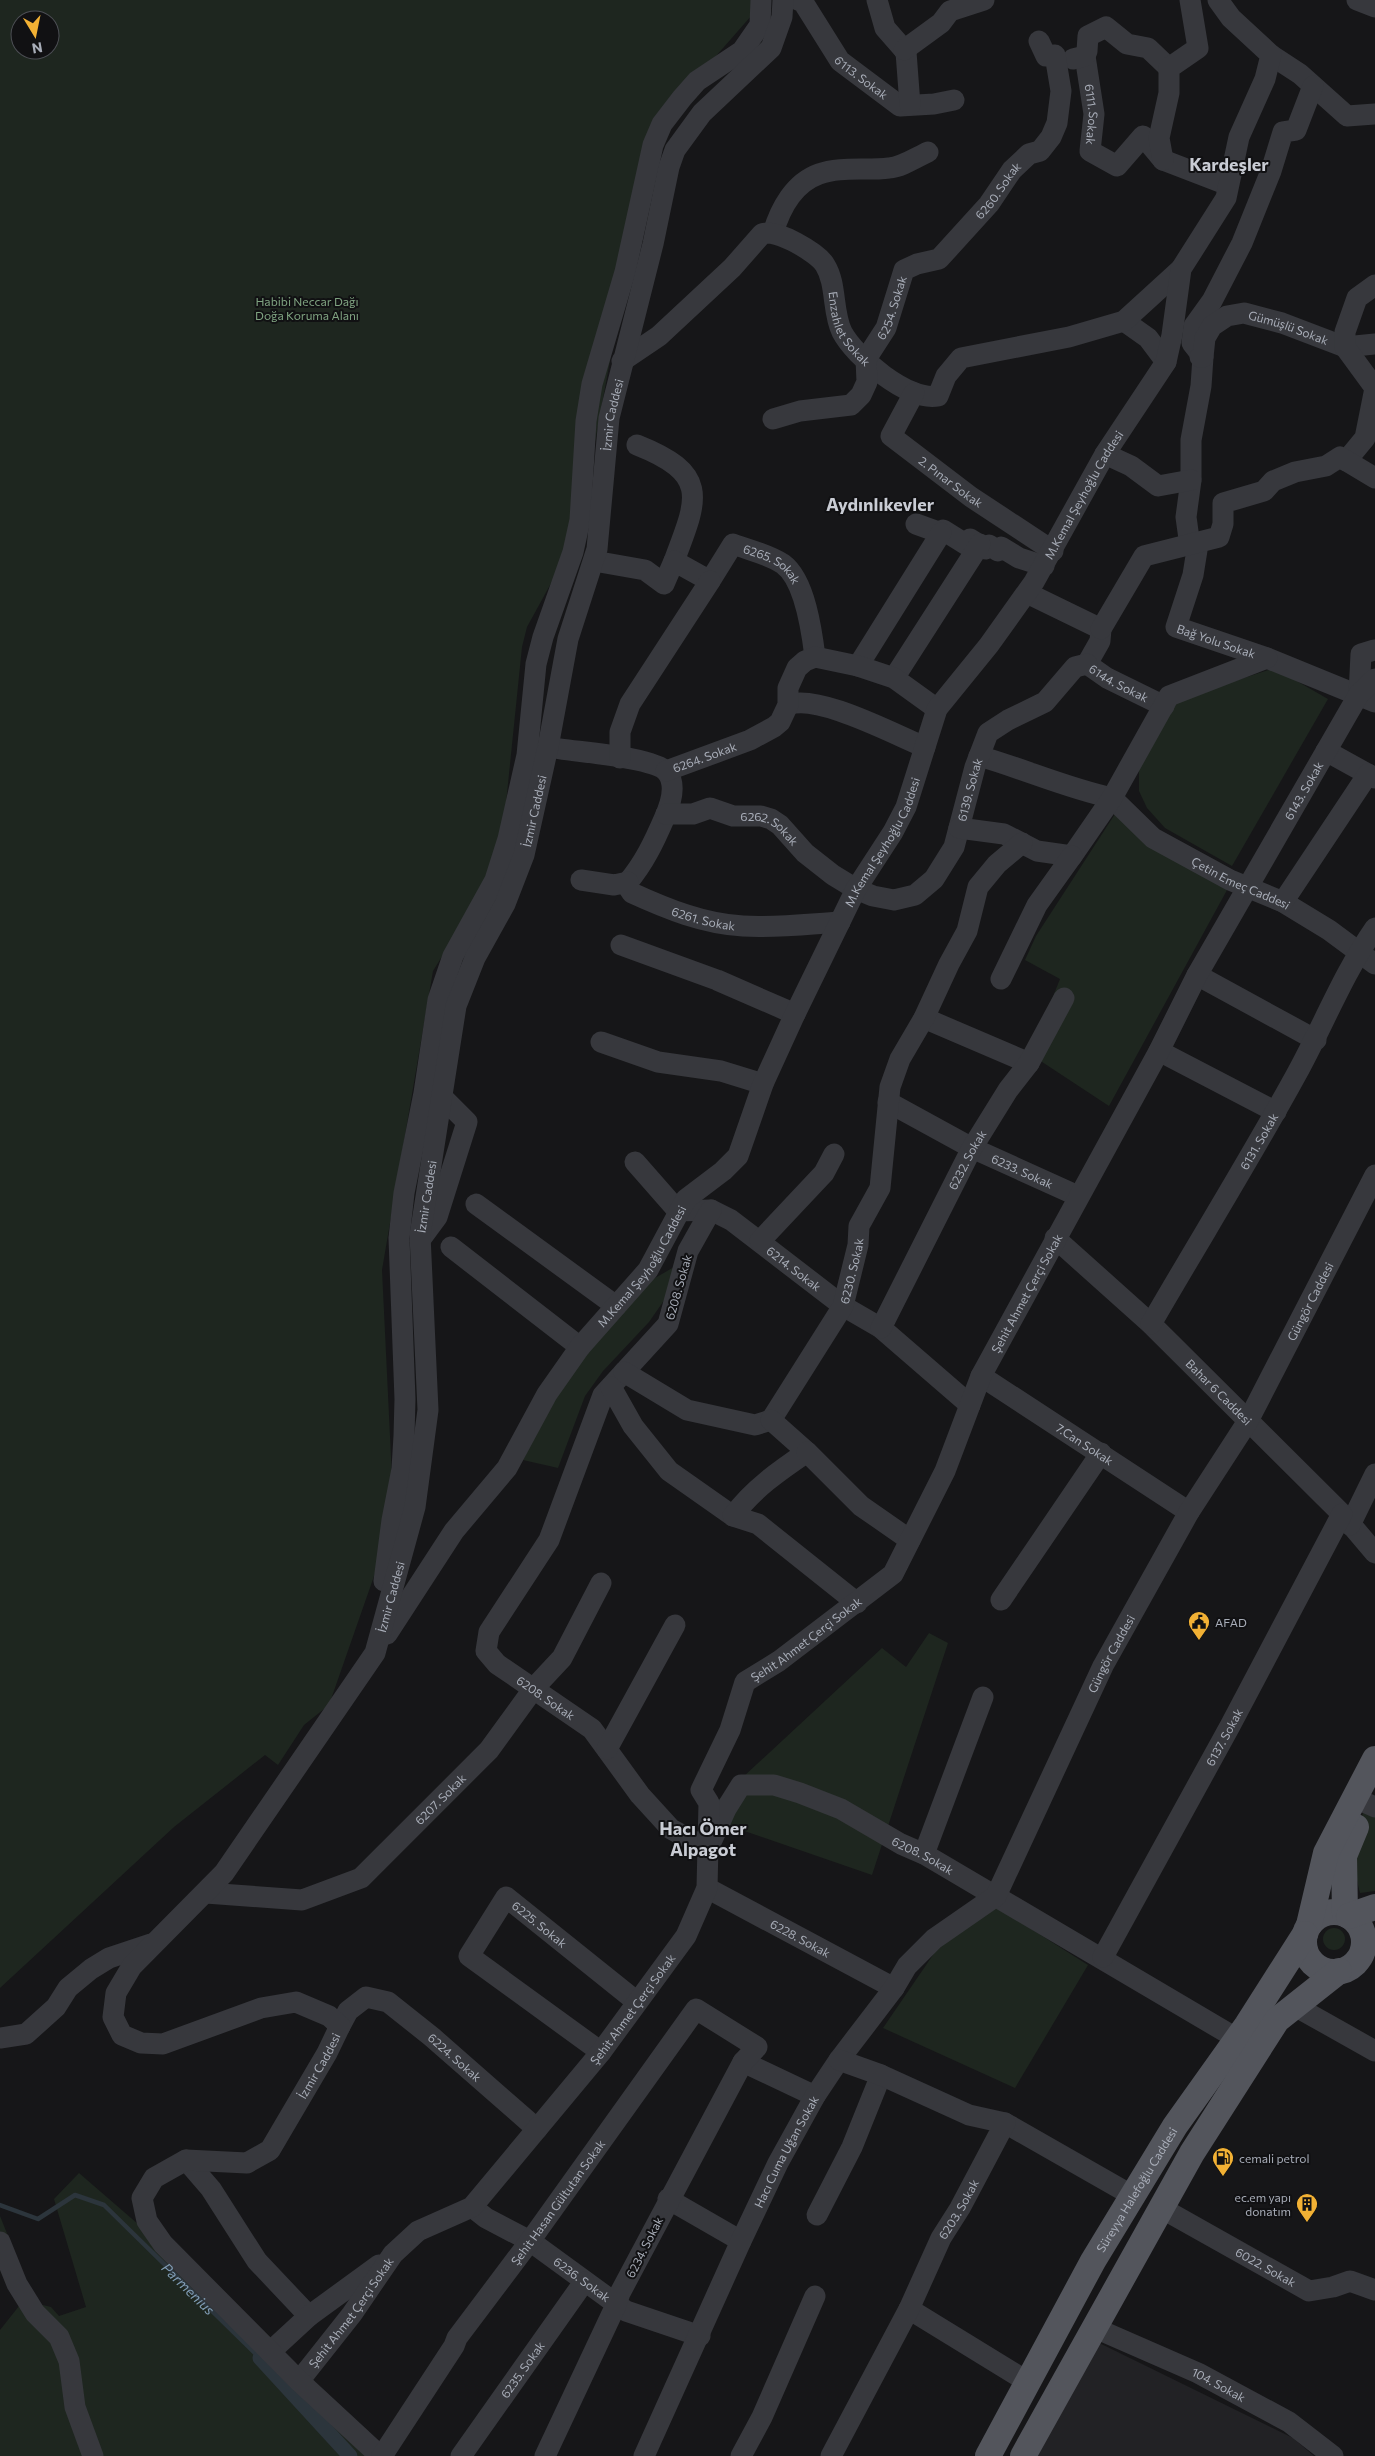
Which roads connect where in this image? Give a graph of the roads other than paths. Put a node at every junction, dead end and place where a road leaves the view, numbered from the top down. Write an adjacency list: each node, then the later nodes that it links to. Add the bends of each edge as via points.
1 (761, 0): 130 (street, İzmir Caddesi, via 760,26 742,51 692,87 670,112 653,145 625,272 592,384 586,420 580,520 573,552 536,664 527,755 508,839 495,880 453,956 438,1000 399,1238 405,1399 403,1461)
2 (783, 0): 33 (street, İzmir Caddesi, via 782,17 771,48 702,113 675,150 643,288)
3 (798, 0): 18 (street, 6113. Sokak, via 803,2 840,61 900,106)
4 (877, 0): 11 (street, via 885,28)
5 (984, 0): 11 (street, via 950,11 941,23)
6 (1190, 0): 15 (street, via 1198,48)
7 (1218, 0): 12 (street, via 1231,18)
8 (1357, 0): 9 (street)
9 (1375, 7)
10 (1039, 41): 14 (street, via 1046,56 1055,55)
11 (904, 50): 18 (street)
12 (1271, 55): 16 (street); 22 (street, M.Kemal Şeyhoğlu Caddesi, via 1266,79 1239,137)
13 (1085, 56): 14 (street); 15 (street, via 1088,36 1106,27 1127,44 1148,48); 21 (street, 6111. Sokak, via 1094,114 1090,151 1117,166 1143,136)
14 (1058, 66): 25 (street, 6260. Sokak, via 1062,91 1057,124 1051,137 1040,151 1029,154 1012,170 989,204 939,259)
15 (1169, 68): 21 (street, via 1169,93 1159,138)
16 (1313, 86): 19 (street, via 1347,116); 31 (street, via 1296,130 1283,132 1242,243 1212,301 1194,326 1192,343)
17 (954, 100): 18 (street, 6113. Sokak)
18 (910, 105)
19 (1375, 114)
20 (928, 152): 23 (street, via 892,168 819,174 787,199)
21 (1163, 160): 22 (street, 6111. Sokak)
22 (1228, 185): 24 (street, M.Kemal Şeyhoğlu Caddesi, via 1226,198)
23 (773, 233): 32 (street, Enzahlet Sokak, via 799,245 824,263 830,273 842,332); 33 (street, via 762,234 732,268 659,336)
24 (1181, 269): 27 (street, Enzahlet Sokak); 30 (street, M.Kemal Şeyhoğlu Caddesi)
25 (904, 270): 32 (street, 6254. Sokak, via 886,328)
26 (1375, 286): 29 (street, via 1357,298 1345,332)
27 (1124, 321): 30 (street); 34 (street, Enzahlet Sokak, via 961,358 946,376 938,396 928,398)
28 (1375, 344): 29 (street, Gümüşlü Sokak)
29 (1345, 347): 31 (street, Gümüşlü Sokak, via 1282,323 1244,313 1227,316 1212,326 1205,338); 38 (street, via 1375,388 1365,438)
30 (1168, 355): 31 (street); 37 (street, M.Kemal Şeyhoğlu Caddesi)
31 (1203, 357): 40 (street, Bağ Yolu Sokak, via 1191,440)
32 (866, 359): 34 (street, Enzahlet Sokak); 35 (street, via 867,382 862,395 851,405 800,411)
33 (622, 361): 46 (street, İzmir Caddesi, via 609,418 601,523)
34 (914, 393): 45 (street, 2. Pınar Sokak, via 892,436)
35 (773, 419)
36 (637, 444): 47 (street, via 673,461 692,488 693,510)
37 (1105, 454): 40 (street, via 1131,466 1158,486); 45 (street, M.Kemal Şeyhoğlu Caddesi)
38 (1346, 461): 39 (street); 44 (street, 6144. Sokak, via 1340,457 1326,466 1295,472 1273,481 1264,491 1223,503 1219,537)
39 (1375, 478)
40 (1191, 480): 44 (street, Bağ Yolu Sokak, via 1186,517)
41 (916, 524): 42 (street)
42 (941, 532): 43 (street, via 943,530 966,545 970,539); 55 (street)
43 (980, 544): 45 (street, via 998,551 1001,547 1019,558); 56 (street)
44 (1190, 546): 50 (street, 6144. Sokak, via 1144,556); 53 (street, Bağ Yolu Sokak, via 1196,550 1193,575 1176,627)
45 (1048, 559): 49 (street, M.Kemal Şeyhoğlu Caddesi)
46 (594, 561): 47 (street, via 645,570 664,584); 62 (street, İzmir Caddesi, via 568,639)
47 (674, 561): 48 (street)
48 (710, 580): 52 (street, 6265. Sokak, via 733,544 783,564 796,580 803,600); 66 (street, via 630,704 620,732)
49 (1027, 593): 50 (street); 61 (street, M.Kemal Şeyhoğlu Caddesi)
50 (1101, 629): 54 (street, 6144. Sokak, via 1100,641)
51 (1374, 650): 58 (street, via 1361,654)
52 (815, 658): 55 (street); 59 (street, 6264. Sokak, via 805,661 792,676)
53 (1267, 658): 58 (street, Bağ Yolu Sokak); 60 (street, via 1169,696)
54 (1087, 664): 60 (street, 6144. Sokak, via 1107,678); 65 (street, 6139. Sokak, via 1075,666 1045,702 988,733)
55 (858, 666): 56 (street)
56 (894, 678): 61 (street)
57 (1375, 679): 58 (street)
58 (1367, 698): 64 (street, 6143. Sokak)
59 (788, 705): 63 (street, via 803,702 844,713); 67 (street, 6264. Sokak, via 780,722 765,732)
60 (1164, 706): 69 (street, 6144. Sokak)
61 (937, 709): 63 (street, M.Kemal Şeyhoğlu Caddesi)
62 (548, 747): 66 (street, 6264. Sokak); 93 (street, İzmir Caddesi, via 521,862 505,904 461,991 453,1020)
63 (925, 747): 77 (street, M.Kemal Şeyhoğlu Caddesi, via 902,817)
64 (1326, 752): 68 (street); 76 (street, 6143. Sokak)
65 (979, 756): 69 (street, via 1080,791); 71 (street, 6139. Sokak)
66 (620, 758): 67 (street, 6264. Sokak, via 651,763)
67 (666, 771): 70 (street, via 672,789)
68 (1372, 776): 78 (street)
69 (1112, 798): 73 (street, 6144. Sokak); 76 (street, Çetin Emeç Caddesi, via 1153,838)
70 (666, 814): 75 (street, via 652,847); 77 (street, 6262. Sokak, via 693,814 710,808 733,816 770,819 780,825 812,859)
71 (959, 828): 72 (street, via 1004,834); 77 (street, 6139. Sokak, via 954,847 934,879 915,895 894,900)
72 (1022, 843): 73 (street, via 1037,851); 87 (street, 6230. Sokak, via 997,864 978,887 967,931)
73 (1072, 856): 84 (street, 6144. Sokak, via 1037,905)
74 (582, 880): 75 (street, via 614,885)
75 (628, 882): 79 (street, 6261. Sokak, via 632,893 702,919 742,926)
76 (1248, 887): 78 (street, Çetin Emeç Caddesi); 83 (street, Şehit Ahmet Çerçi Sokak)
77 (856, 889): 79 (street, M.Kemal Şeyhoğlu Caddesi)
78 (1283, 902): 82 (street, Çetin Emeç Caddesi)
79 (840, 922): 86 (street, M.Kemal Şeyhoğlu Caddesi)
80 (1375, 928): 82 (street, 6131. Sokak)
81 (621, 944): 86 (street)
82 (1367, 958): 88 (street, 6131. Sokak)
83 (1197, 974): 88 (street); 90 (street, Şehit Ahmet Çerçi Sokak)
84 (1001, 979)
85 (1064, 998): 91 (street, 6232. Sokak)
86 (795, 1014): 92 (street, M.Kemal Şeyhoğlu Caddesi)
87 (924, 1018): 91 (street); 94 (street, 6230. Sokak, via 893,1076)
88 (1316, 1040): 95 (street, 6131. Sokak)
89 (602, 1042): 92 (street, via 658,1062 721,1071)
90 (1159, 1051): 95 (street); 100 (street, Şehit Ahmet Çerçi Sokak)
91 (1029, 1062): 96 (street, 6232. Sokak)
92 (764, 1084): 103 (street, M.Kemal Şeyhoğlu Caddesi, via 738,1156 692,1192)
93 (442, 1097): 105 (street, İzmir Caddesi); 105 (street, via 467,1122 438,1217)
94 (888, 1102): 96 (street, 6233. Sokak); 109 (street, 6230. Sokak, via 880,1188 859,1226 858,1246)
95 (1276, 1112): 110 (street, 6131. Sokak)
96 (972, 1148): 100 (street, 6233. Sokak); 111 (street, 6232. Sokak)
97 (834, 1154): 106 (street, via 824,1173)
98 (635, 1162): 103 (street)
99 (1375, 1175): 117 (street, Güngör Caddesi)
100 (1078, 1196): 104 (street, Şehit Ahmet Çerçi Sokak)
101 (476, 1204): 108 (street)
102 (711, 1210): 103 (street); 106 (street, 6214. Sokak); 114 (street, 6208. Sokak, via 688,1251 668,1324)
103 (678, 1211): 108 (street, M.Kemal Şeyhoğlu Caddesi, via 648,1270)
104 (1055, 1238): 110 (street, Bahar 6 Caddesi); 113 (street, Şehit Ahmet Çerçi Sokak)
105 (420, 1240): 130 (street, İzmir Caddesi, via 428,1410 415,1507)
106 (760, 1241): 109 (street, 6214. Sokak)
107 (451, 1247): 112 (street)
108 (616, 1306): 112 (street, M.Kemal Şeyhoğlu Caddesi)
109 (843, 1306): 111 (street, 6214. Sokak); 116 (street, 6230. Sokak)
110 (1151, 1324): 117 (street, Bahar 6 Caddesi)
111 (881, 1328): 115 (street, 6214. Sokak)
112 (580, 1347): 130 (street, M.Kemal Şeyhoğlu Caddesi, via 547,1394 507,1468 454,1531)
113 (981, 1376): 115 (street, Şehit Ahmet Çerçi Sokak); 119 (street, 7.Can Sokak)
114 (617, 1380): 116 (street, via 687,1410 755,1425); 122 (street, via 633,1426 669,1471); 131 (street, 6208. Sokak, via 603,1395 549,1540 489,1632 486,1651 497,1664)
115 (970, 1405): 124 (street, Şehit Ahmet Çerçi Sokak, via 945,1471)
116 (771, 1420): 118 (street)
117 (1248, 1421): 121 (street, Güngör Caddesi); 123 (street, Bahar 6 Caddesi)
118 (807, 1452): 122 (street, via 746,1498); 124 (street, via 861,1506)
119 (1101, 1453): 121 (street, 7.Can Sokak); 127 (street)
120 (1375, 1474): 123 (street, 6137. Sokak)
121 (1189, 1512): 140 (street, Güngör Caddesi, via 1103,1666)
122 (733, 1516): 128 (street, via 758,1524)
123 (1346, 1520): 125 (street, Bahar 6 Caddesi); 146 (street, 6137. Sokak)
124 (910, 1540): 128 (street, Şehit Ahmet Çerçi Sokak, via 892,1574)
125 (1375, 1553)
126 (601, 1583): 131 (street, 6207. Sokak, via 562,1658)
127 (1001, 1600)
128 (857, 1603): 136 (street, Şehit Ahmet Çerçi Sokak, via 745,1682 730,1730 701,1790 709,1802)
129 (675, 1625): 133 (street)
130 (375, 1653): 139 (street, İzmir Caddesi, via 274,1802)
131 (534, 1688): 133 (street, 6208. Sokak, via 592,1730); 139 (street, 6207. Sokak, via 489,1750 362,1878 302,1900)
132 (983, 1697): 137 (street)
133 (607, 1749): 136 (street, 6208. Sokak, via 640,1795 671,1829)
134 (1375, 1759): 143 (main road, Süreyya Halefoğlu Caddesi, via 1326,1853)
135 (1372, 1798): 142 (main road, via 1344,1856)
136 (708, 1849): 137 (street, 6208. Sokak, via 741,1785 774,1784 841,1809); 138 (street, Şehit Ahmet Çerçi Sokak)
137 (924, 1854): 140 (street, 6208. Sokak)
138 (707, 1888): 148 (street, 6228. Sokak); 149 (street, Şehit Ahmet Çerçi Sokak, via 686,1936)
139 (206, 1893): 144 (street, İzmir Caddesi)
140 (996, 1896): 146 (street); 148 (street, Hacı Cuma Uğan Sokak, via 934,1940 906,1966)
141 (1375, 1907): 142 (main road)
142 (1347, 1915): 143 (main road, via 1325,1913); 145 (main road, via 1360,1927)
143 (1306, 1930): 147 (main road, via 1304,1944 1312,1962 1329,1971); 153 (main road, Süreyya Halefoğlu Caddesi)
144 (157, 1942): 151 (street, İzmir Caddesi, via 132,1966 116,1993 113,2017 122,2035 141,2043 164,2044 261,2008 296,2002 329,2016); 152 (street, via 108,1958 68,1988 56,2007 26,2034)
145 (1368, 1951): 147 (main road, via 1348,1968)
146 (1104, 1957): 153 (street)
147 (1339, 1971): 150 (main road)
148 (894, 1988): 157 (street, Hacı Cuma Uğan Sokak)
149 (637, 2002): 155 (street, Şehit Ahmet Çerçi Sokak); 155 (street, 6225. Sokak, via 506,1897 469,1956)
150 (1293, 2005): 154 (street); 166 (main road, via 1276,2020 1245,2068 1192,2153)
151 (340, 2026): 161 (street, 6224. Sokak, via 348,2011 366,1997 388,2002); 162 (street, İzmir Caddesi, via 270,2150 247,2163)
152 (0, 2038)
153 (1236, 2038): 163 (main road, Süreyya Halefoğlu Caddesi, via 1175,2126)
154 (1375, 2051)
155 (601, 2052): 161 (street, Şehit Ahmet Çerçi Sokak)
156 (750, 2054): 159 (street); 164 (street, 6234. Sokak); 168 (street, Şehit Hasan Gültutan Sokak, via 696,2009)
157 (839, 2060): 158 (street); 159 (street, Hacı Cuma Uğan Sokak)
158 (881, 2075): 160 (street, via 969,2115); 167 (street, via 852,2147)
159 (815, 2096): 169 (street, Hacı Cuma Uğan Sokak, via 778,2163)
160 (1005, 2123): 163 (street); 176 (street, 6203. Sokak, via 941,2238)
161 (537, 2129): 165 (street, Şehit Ahmet Çerçi Sokak)
162 (186, 2160): 177 (street, via 211,2189 257,2260); 180 (street, via 154,2178 148,2186 142,2198 147,2221 163,2244)
163 (1133, 2196): 182 (main road, Süreyya Halefoğlu Caddesi, via 1093,2261)
164 (668, 2199): 169 (street); 175 (street, 6234. Sokak)
165 (472, 2207): 168 (street, 6236. Sokak); 171 (street, Şehit Ahmet Çerçi Sokak, via 418,2231)
166 (1162, 2209): 173 (street, 6022. Sokak, via 1310,2291 1350,2281); 178 (main road)
167 (817, 2216)
168 (530, 2241): 172 (street, 6236. Sokak); 184 (street, Şehit Hasan Gültutan Sokak, via 457,2338)
169 (741, 2241): 179 (street, Hacı Cuma Uğan Sokak)
170 (0, 2242): 183 (street, via 17,2284 35,2313 59,2337 69,2361 75,2407)
171 (394, 2254): 177 (street); 181 (street, Şehit Ahmet Çerçi Sokak, via 352,2314)
172 (584, 2282): 175 (street, 6236. Sokak); 185 (street, 6235. Sokak)
173 (1375, 2290)
174 (815, 2296): 188 (street, via 762,2417)
175 (616, 2305): 179 (street, 6236. Sokak); 186 (street, 6234. Sokak)
176 (909, 2310): 182 (street); 189 (street, 6203. Sokak)
177 (310, 2316): 180 (street)
178 (1096, 2328): 191 (main road); 192 (street, 104. Sokak, via 1198,2373 1289,2422)
179 (700, 2336): 187 (street, Hacı Cuma Uğan Sokak)
180 (270, 2352): 181 (street)
181 (299, 2380): 184 (street)
182 (1028, 2382): 190 (main road, Süreyya Halefoğlu Caddesi)
183 (93, 2456)
184 (381, 2456)
185 (461, 2456)
186 (545, 2456)
187 (644, 2456)
188 (740, 2456)
189 (831, 2456)
190 (988, 2456)
191 (1023, 2456)
192 (1333, 2456)

